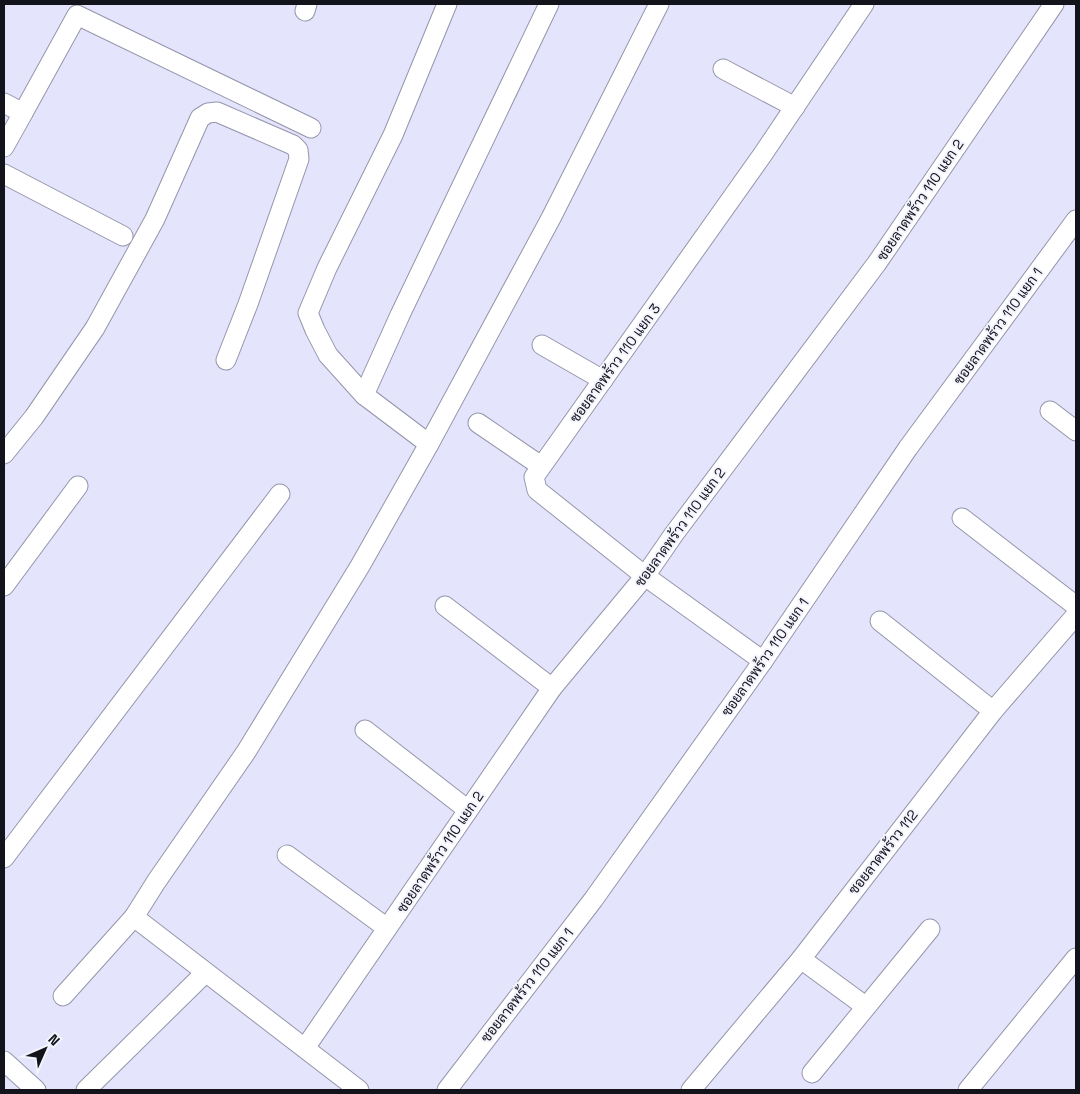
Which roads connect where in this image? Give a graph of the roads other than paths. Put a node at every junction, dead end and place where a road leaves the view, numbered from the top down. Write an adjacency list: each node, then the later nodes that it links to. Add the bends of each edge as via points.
1 (447, 4): 19 (street, via 393,135 308,313 328,355)
2 (550, 4): 19 (street)
3 (659, 4): 23 (street, via 551,218)
4 (864, 4): 9 (street, ซอยลาดพร้าว 110 แยก 3)
5 (1054, 4): 29 (street, ซอยลาดพร้าว 110 แยก 2, via 877,263)
6 (80, 10): 10 (street); 11 (street)
7 (723, 69): 9 (street)
8 (4, 103): 10 (street)
9 (795, 107): 18 (street, ซอยลาดพร้าว 110 แยก 3)
10 (23, 113): 12 (street)
11 (311, 128)
12 (4, 147)
13 (4, 174): 15 (street)
14 (1076, 220): 35 (street, ซอยลาดพร้าว 110 แยก 1, via 908,448)
15 (124, 236)
16 (542, 345): 18 (street)
17 (226, 360): 24 (street, via 299,159 298,150 293,145 217,112 208,112 200,118 155,219 95,328 34,417)
18 (603, 380): 25 (street, ซอยลาดพร้าว 110 แยก 3)
19 (364, 395): 23 (street)
20 (1050, 411): 22 (street)
21 (478, 423): 25 (street)
22 (1076, 431)
23 (429, 444): 42 (street, via 360,566 246,752)
24 (4, 454)
25 (540, 466): 29 (street, ซอยลาดพร้าว 110 แยก 3, via 534,477 537,490)
26 (78, 486): 30 (street)
27 (280, 494): 41 (street)
28 (962, 518): 32 (street)
29 (645, 576): 35 (street, ซอยลาดพร้าว 110 แยก 3); 36 (street, ซอยลาดพร้าว 110 แยก 2)
30 (4, 586)
31 (445, 606): 36 (street)
32 (1076, 606)
33 (1076, 615): 37 (street, ซอยลาดพร้าว 112)
34 (880, 621): 37 (street)
35 (763, 661): 56 (street, ซอยลาดพร้าว 110 แยก 1, via 593,900)
36 (552, 688): 39 (street, ซอยลาดพร้าว 110 แยก 2)
37 (993, 711): 46 (street, ซอยลาดพร้าว 112)
38 (365, 730): 39 (street)
39 (468, 810): 43 (street, ซอยลาดพร้าว 110 แยก 2)
40 (287, 855): 43 (street)
41 (4, 858)
42 (134, 917): 47 (street); 48 (street)
43 (387, 928): 50 (street, ซอยลาดพร้าว 110 แยก 2)
44 (930, 929): 49 (street)
45 (1076, 958): 58 (street)
46 (801, 959): 49 (street); 57 (street, ซอยลาดพร้าว 112)
47 (205, 973): 50 (street); 54 (street)
48 (64, 996)
49 (866, 1006): 52 (street)
50 (305, 1048): 55 (street)
51 (4, 1061): 53 (street)
52 (812, 1073)
53 (36, 1090)
54 (86, 1090)
55 (359, 1090)
56 (447, 1090)
57 (691, 1090)
58 (968, 1090)

